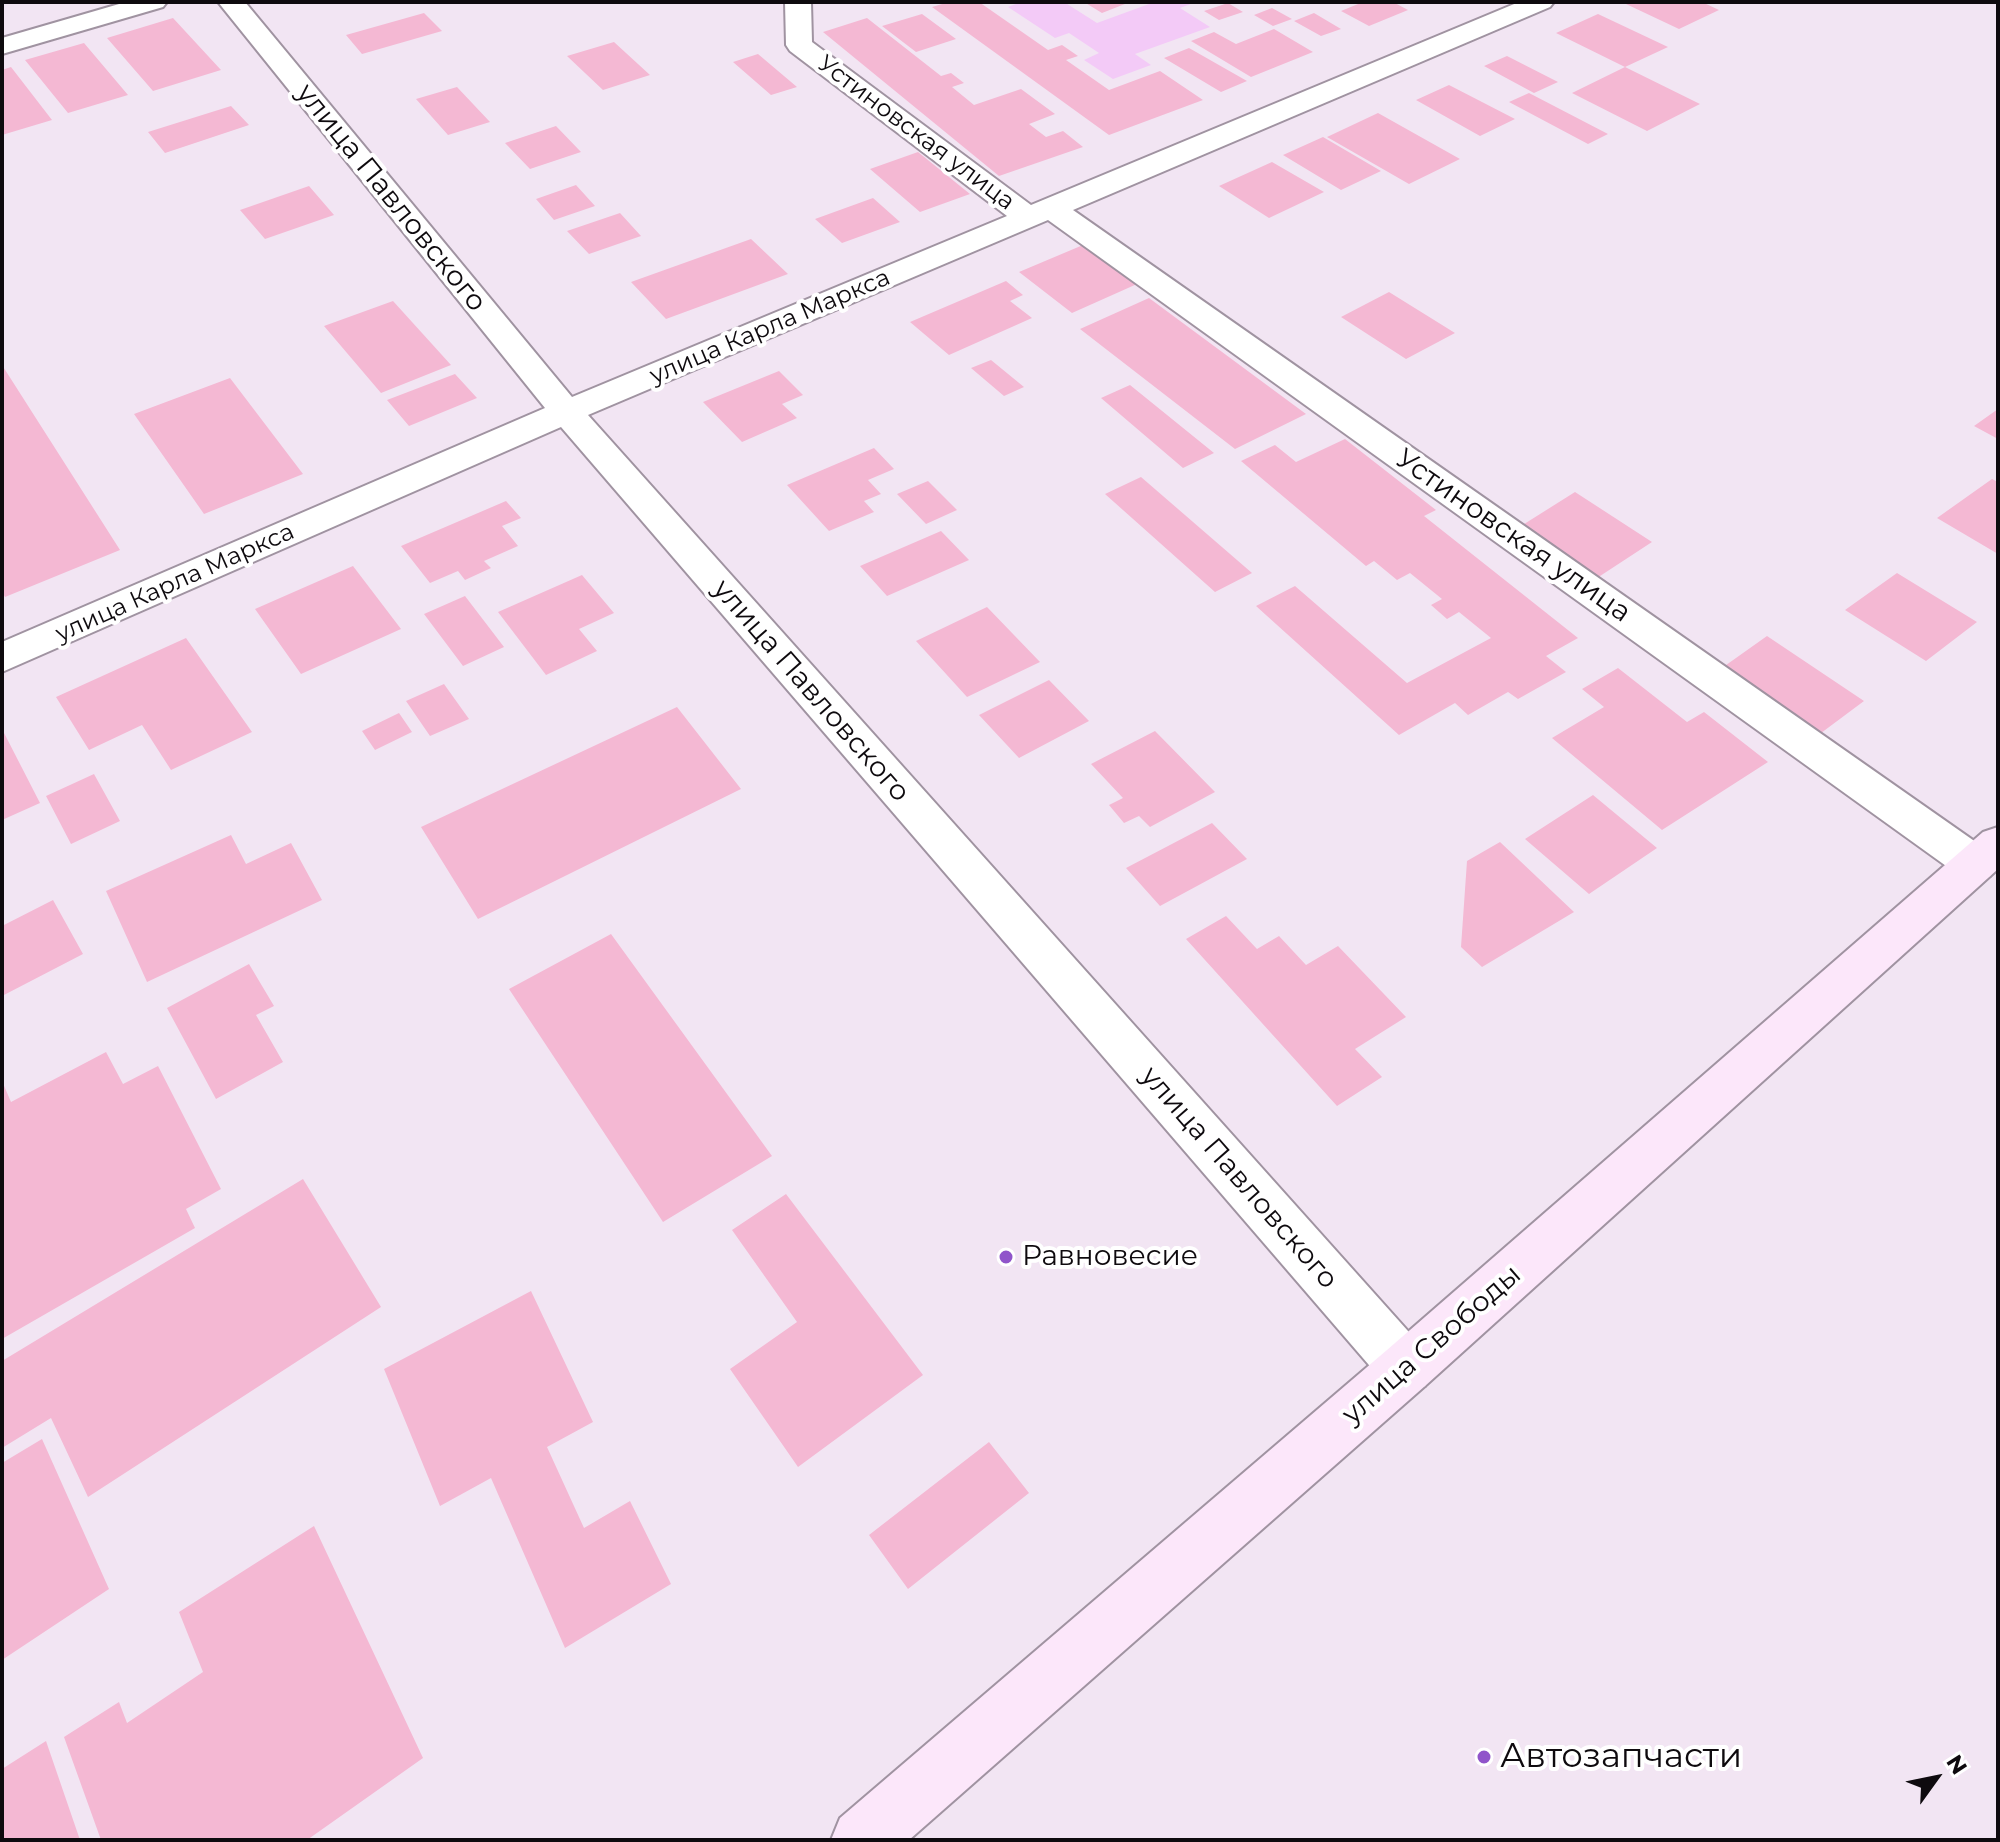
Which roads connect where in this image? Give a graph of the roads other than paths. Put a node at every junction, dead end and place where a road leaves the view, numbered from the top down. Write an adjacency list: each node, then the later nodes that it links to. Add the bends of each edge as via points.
1 (154, 2): 5 (street)
2 (231, 2): 7 (street, улица Павловского)
3 (798, 2): 6 (street, Устиновская улица, via 799,45)
4 (1541, 2): 6 (street, улица Карла Маркса)
5 (2, 46)
6 (1040, 213): 7 (street, улица Карла Маркса); 9 (street, Устиновская улица)
7 (566, 412): 8 (street, улица Карла Маркса); 10 (street, улица Павловского)
8 (2, 658)
9 (1987, 854): 10 (main road, улица Свободы)
10 (1406, 1368): 11 (main road, улица Свободы)
11 (862, 1840)

